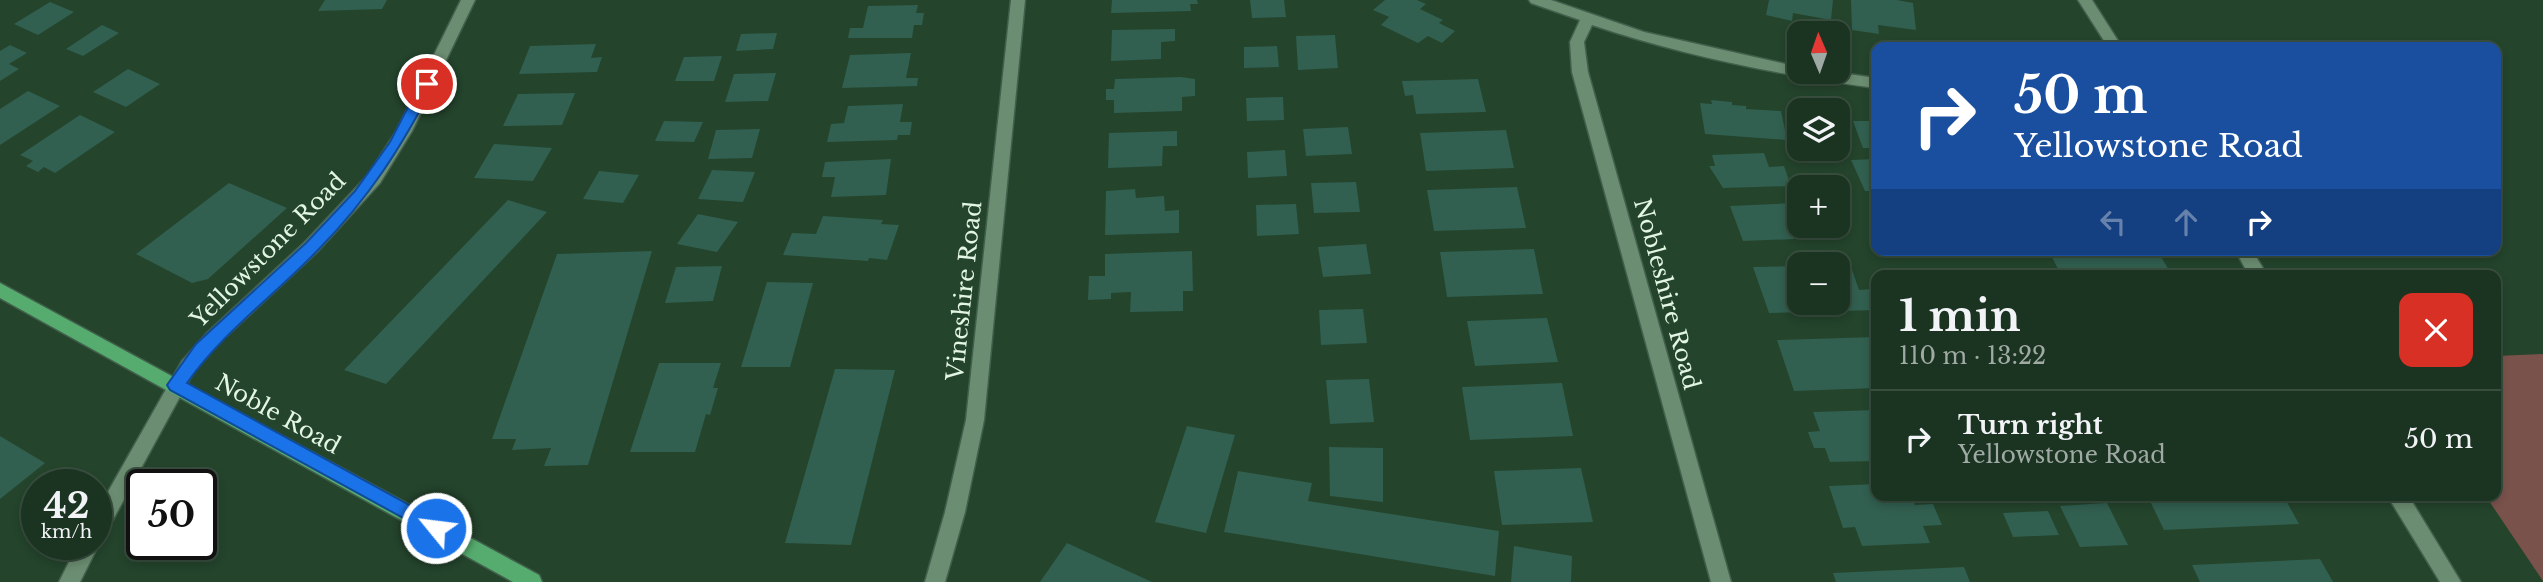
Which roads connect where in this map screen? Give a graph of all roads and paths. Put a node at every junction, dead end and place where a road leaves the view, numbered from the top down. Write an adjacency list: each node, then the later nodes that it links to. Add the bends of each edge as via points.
1 (468, 0): 11 (street, Yellowstone Road, via 404,131 374,179 311,247 202,349)
2 (1018, 0): 17 (street, Vineshire Road, via 978,400 956,512)
3 (1535, 0): 5 (street)
4 (2085, 0): 6 (street)
5 (1587, 20): 7 (street); 18 (street, Nobleshire Road, via 1577,42 1580,72)
6 (2112, 42)
7 (1787, 69)
8 (1850, 79): 9 (street)
9 (1871, 82)
10 (0, 290): 11 (main road, Noble Road)
11 (176, 385): 13 (street, Yellowstone Road); 16 (main road, Noble Road)
12 (2401, 501): 19 (street)
13 (112, 503)
14 (81, 560): 15 (street)
15 (69, 582)
16 (531, 582)
17 (935, 582)
18 (1721, 582)
19 (2451, 582)

